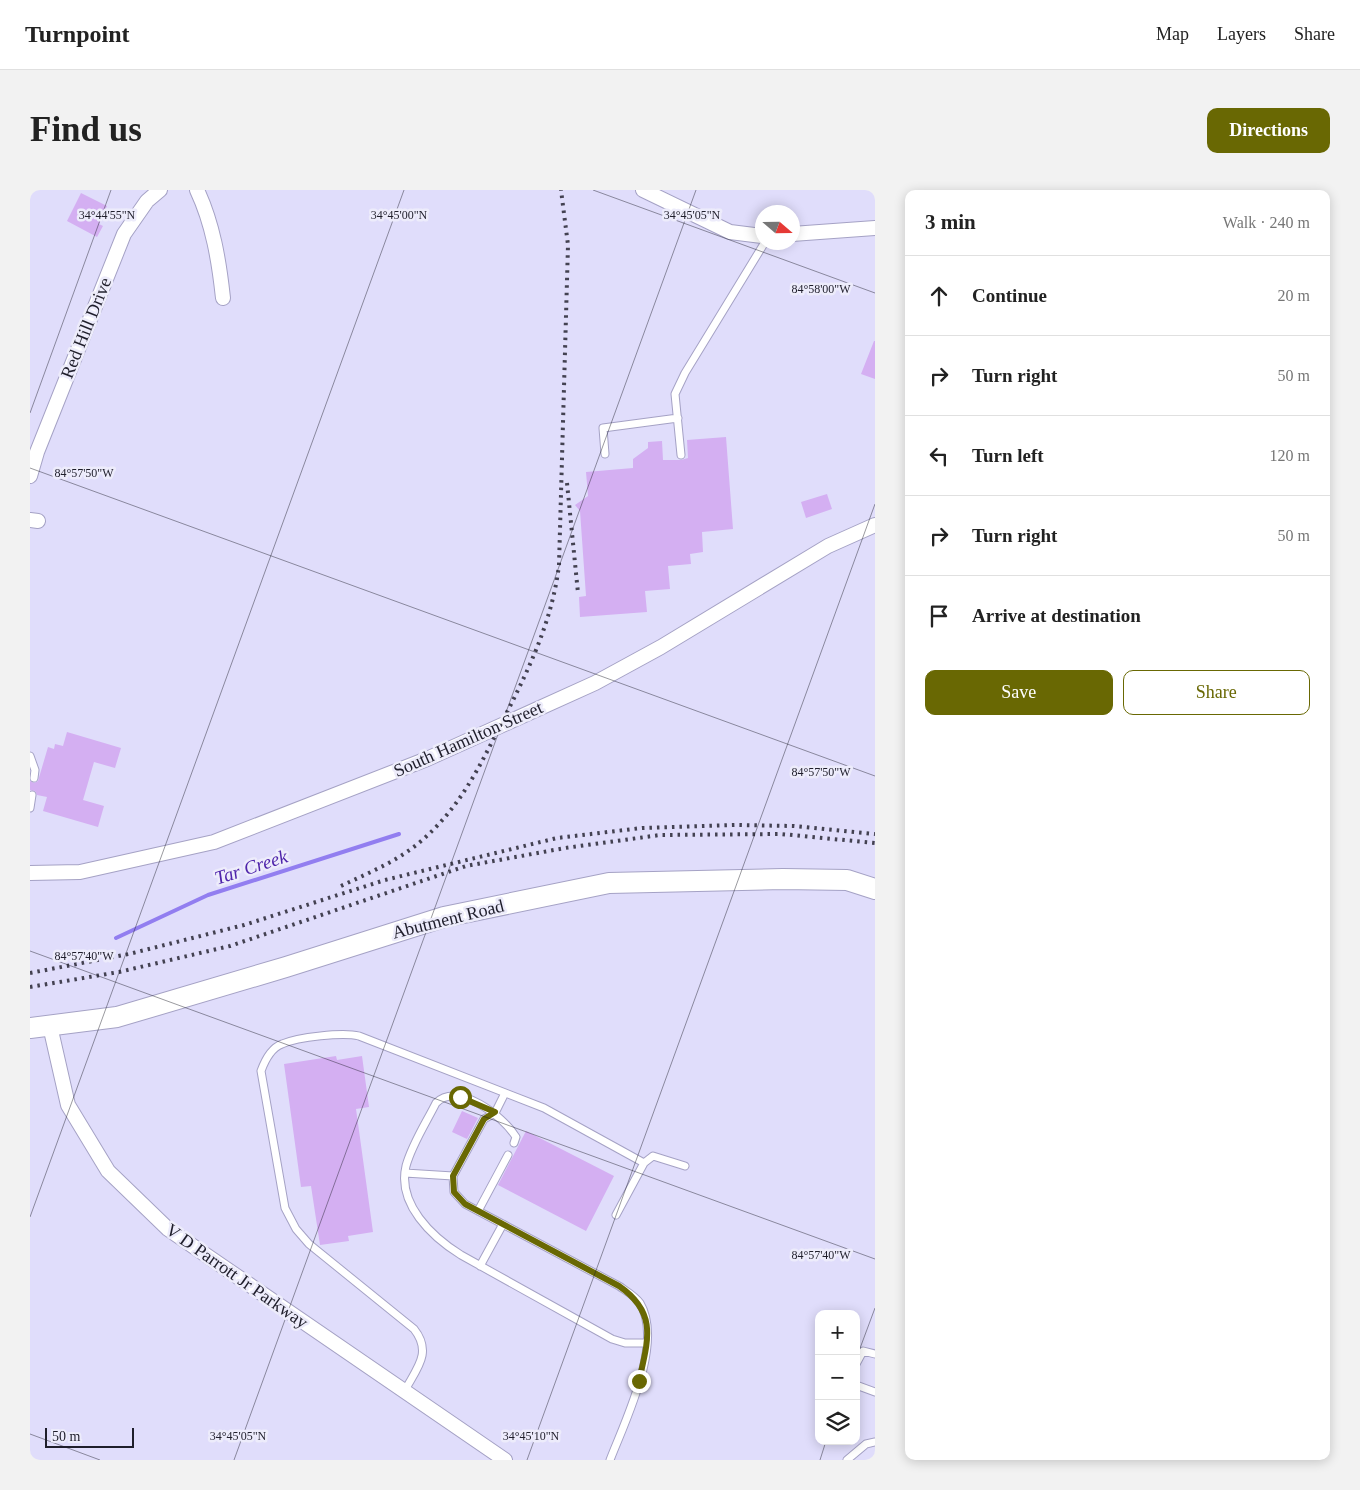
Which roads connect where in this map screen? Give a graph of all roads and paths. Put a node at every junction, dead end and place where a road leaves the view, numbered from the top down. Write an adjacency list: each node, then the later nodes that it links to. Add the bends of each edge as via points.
1 (160, 190): 12 (street, Red Hill Drive, via 124,234)
2 (197, 190): 8 (street, via 205,206 218,259)
3 (643, 190): 6 (street, via 730,232)
4 (875, 228): 5 (street)
5 (800, 233)
6 (755, 235)
7 (760, 250): 9 (lane, via 685,373 675,394)
8 (222, 298)
9 (678, 418): 10 (lane, via 603,428); 11 (lane)
10 (605, 454)
11 (681, 455)
12 (30, 476)
13 (875, 525): 18 (street, South Hamilton Street, via 828,546 595,683 426,759 214,842 80,872)
14 (30, 756): 15 (lane)
15 (34, 778)
16 (32, 795): 17 (lane)
17 (30, 808)
18 (30, 873)
19 (875, 889): 20 (main road, Abutment Road, via 847,880 609,883 444,917 117,1017)
20 (50, 1026): 21 (main road, Abutment Road); 39 (street, V D Parrott Jr Parkway, via 68,1106 108,1171 168,1229)
21 (30, 1028)
22 (505, 1092): 23 (lane); 26 (lane, via 544,1108); 39 (lane, via 383,1044 345,1033 282,1044 271,1052 261,1070 285,1208 296,1229 309,1244 414,1329 422,1340 422,1357)
23 (495, 1112): 24 (lane, via 516,1137); 28 (lane, via 460,1097 450,1095 441,1099 436,1103); 29 (lane, via 484,1119)
24 (514, 1143)
25 (508, 1156): 30 (lane)
26 (644, 1163): 27 (lane, via 654,1156); 31 (lane)
27 (685, 1166)
28 (405, 1173): 29 (lane); 33 (lane, via 405,1191 424,1224 442,1243)
29 (453, 1176): 30 (lane, via 454,1192 465,1204)
30 (478, 1211): 32 (lane)
31 (616, 1215)
32 (503, 1224): 33 (lane); 34 (lane, via 632,1295 644,1313)
33 (480, 1266): 34 (lane, via 612,1339)
34 (646, 1343): 42 (lane, via 639,1381)
35 (875, 1353): 36 (lane, via 863,1351)
36 (860, 1357)
37 (860, 1386): 38 (lane)
38 (875, 1392)
39 (404, 1393): 41 (street, V D Parrott Jr Parkway)
40 (875, 1442): 43 (lane, via 866,1444)
41 (505, 1460)
42 (610, 1460)
43 (847, 1460)

